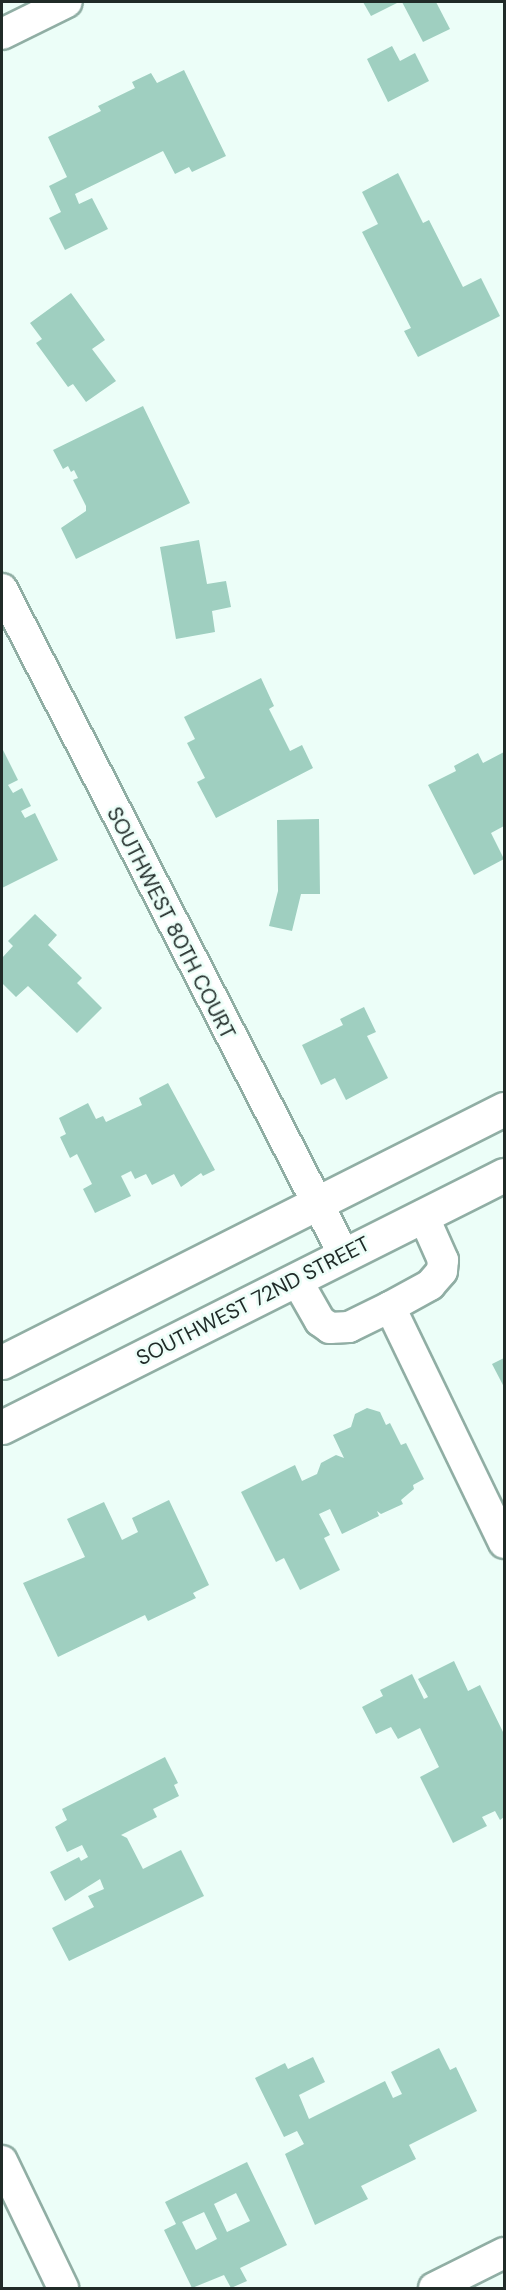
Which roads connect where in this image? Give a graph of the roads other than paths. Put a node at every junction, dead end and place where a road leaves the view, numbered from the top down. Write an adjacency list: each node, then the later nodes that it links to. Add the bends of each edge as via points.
1 (67, 2): 2 (street)
2 (2, 34)
3 (2, 589): 6 (street, SOUTHWEST 80TH COURT)
4 (504, 1109): 6 (main road)
5 (504, 1174): 7 (main road, SOUTHWEST 72ND STREET)
6 (315, 1203): 8 (street, SOUTHWEST 80TH COURT); 11 (main road)
7 (423, 1215): 8 (main road, SOUTHWEST 72ND STREET); 10 (street, via 443,1260 442,1270 430,1285)
8 (344, 1255): 9 (main road, SOUTHWEST 72ND STREET)
9 (296, 1279): 10 (street, via 320,1321 330,1328 349,1327); 12 (main road, SOUTHWEST 72ND STREET)
10 (390, 1307): 13 (street)
11 (2, 1362)
12 (2, 1427)
13 (504, 1543)
14 (2, 2161): 16 (street)
15 (504, 2253): 17 (street)
16 (63, 2289)
17 (434, 2289)

